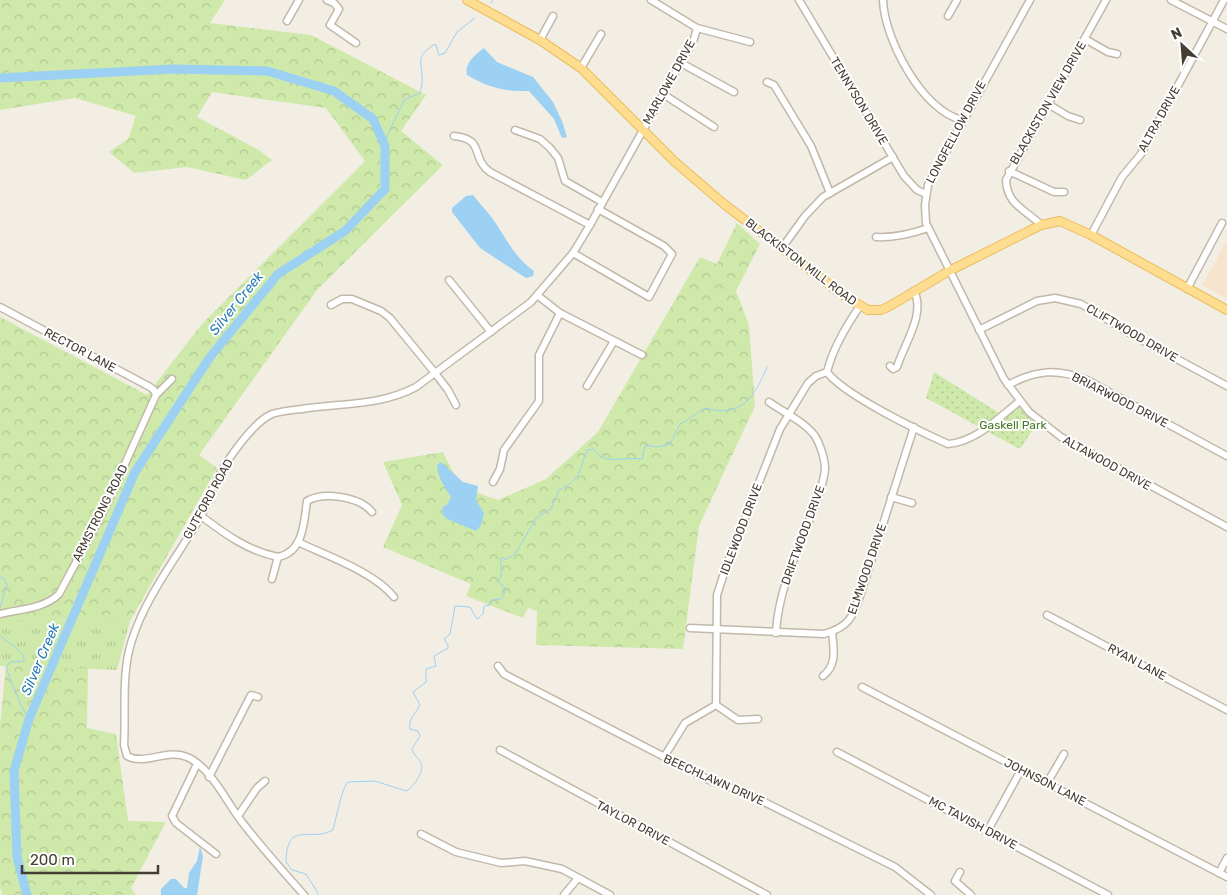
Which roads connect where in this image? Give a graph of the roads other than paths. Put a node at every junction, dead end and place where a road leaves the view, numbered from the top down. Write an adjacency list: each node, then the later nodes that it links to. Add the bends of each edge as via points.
1 (300, 0): 14 (street)
2 (327, 0): 22 (street, via 339,10 330,25)
3 (467, 0): 20 (main road, BLACKISTON MILL ROAD)
4 (651, 0): 16 (street, MARLOWE DRIVE)
5 (799, 0): 36 (street, TENNYSON DRIVE)
6 (883, 0): 30 (street, via 883,11 892,38 911,76 939,110)
7 (957, 0): 13 (street)
8 (1030, 0): 30 (street, LONGFELLOW DRIVE)
9 (1106, 0): 19 (street, BLACKISTON VIEW DRIVE)
10 (1171, 0): 15 (street)
11 (1224, 0): 15 (street, ALTRA DRIVE)
12 (553, 16): 20 (street)
13 (948, 16)
14 (287, 21)
15 (1212, 21): 17 (street); 47 (street, ALTRA DRIVE)
16 (697, 28): 21 (street); 24 (street, MARLOWE DRIVE)
17 (1227, 29)
18 (601, 34): 25 (street)
19 (1085, 39): 23 (street); 29 (street, BLACKISTON VIEW DRIVE)
20 (540, 40): 25 (main road, BLACKISTON MILL ROAD)
21 (750, 42)
22 (356, 43)
23 (1117, 54)
24 (681, 63): 27 (street); 28 (street, MARLOWE DRIVE)
25 (581, 68): 34 (main road, BLACKISTON MILL ROAD)
26 (768, 82): 39 (street, via 774,85 811,146)
27 (734, 92)
28 (663, 94): 32 (street); 34 (street, MARLOWE DRIVE)
29 (1048, 104): 31 (street); 37 (street, BLACKISTON VIEW DRIVE)
30 (962, 120): 40 (street, LONGFELLOW DRIVE)
31 (1080, 120)
32 (714, 127)
33 (515, 130): 41 (street, via 540,139 558,158 565,181)
34 (642, 130): 41 (street, MARLOWE DRIVE); 49 (main road, BLACKISTON MILL ROAD, via 724,204)
35 (454, 136): 45 (street, via 472,140 482,166 490,172)
36 (893, 157): 39 (street); 40 (street, TENNYSON DRIVE, via 904,176 917,190)
37 (1009, 171): 38 (street, via 1030,183 1054,192); 44 (street, BLACKISTON VIEW DRIVE, via 1006,180 1010,198)
38 (1064, 192)
39 (830, 193): 49 (street, via 816,203)
40 (926, 194): 46 (street, LONGFELLOW DRIVE)
41 (602, 202): 42 (street, GUTFORD ROAD)
42 (598, 210): 45 (street, GUTFORD ROAD); 50 (street, via 664,246 672,254 649,297)
43 (1222, 223): 53 (street)
44 (1041, 225): 47 (main road, BLACKISTON MILL ROAD, via 1059,221); 51 (main road, BLACKISTON MILL ROAD)
45 (590, 226): 50 (street, GUTFORD ROAD)
46 (928, 228): 48 (street, via 890,238); 51 (street, LONGFELLOW DRIVE)
47 (1091, 236): 53 (main road, BLACKISTON MILL ROAD)
48 (876, 237)
49 (782, 248): 57 (main road, BLACKISTON MILL ROAD)
50 (573, 253): 55 (street, GUTFORD ROAD)
51 (949, 271): 54 (main road, BLACKISTON MILL ROAD); 61 (street, ALTAWOOD DRIVE)
52 (449, 280): 62 (street)
53 (1187, 288): 59 (main road, BLACKISTON MILL ROAD)
54 (914, 291): 57 (main road, BLACKISTON MILL ROAD, via 881,310); 65 (street, via 919,304 916,321 897,367 893,369)
55 (537, 295): 60 (street); 62 (street, GUTFORD ROAD)
56 (330, 305): 67 (street, via 342,299 352,299 381,310)
57 (860, 306): 66 (street, via 831,356)
58 (0, 307): 72 (street, RECTOR LANE, via 150,387)
59 (1227, 310)
60 (560, 313): 63 (street); 79 (street, via 539,355 539,401 504,450)
61 (979, 330): 69 (street, ALTAWOOD DRIVE); 71 (street, CLIFTWOOD DRIVE, via 1037,301 1056,298 1081,304)
62 (491, 332): 67 (street, GUTFORD ROAD)
63 (614, 342): 64 (street); 70 (street)
64 (642, 355)
65 (890, 366)
66 (827, 372): 76 (street, IDLEWOOD DRIVE, via 808,383); 77 (street, via 834,382)
67 (435, 373): 75 (street); 83 (street, GUTFORD ROAD, via 416,387 392,398 272,415 235,451 218,476)
68 (172, 379): 72 (street, ARMSTRONG ROAD)
69 (1008, 385): 73 (street, ALTAWOOD DRIVE); 78 (street, BRIARWOOD DRIVE, via 1028,374 1068,372)
70 (588, 386)
71 (1227, 386)
72 (156, 395): 89 (street, ARMSTRONG ROAD, via 105,508 59,594 37,606)
73 (1020, 401): 77 (street, via 962,442 948,444); 84 (street, ALTAWOOD DRIVE, via 1061,438)
74 (769, 402): 76 (street, DRIFTWOOD DRIVE)
75 (456, 405)
76 (788, 416): 92 (street, IDLEWOOD DRIVE, via 769,455 727,564 717,595); 93 (street, DRIFTWOOD DRIVE, via 803,423 815,436 825,469 779,602)
77 (914, 427): 80 (street, ELMWOOD DRIVE)
78 (1227, 456)
79 (494, 482)
80 (891, 497): 81 (street); 94 (street, ELMWOOD DRIVE, via 852,616 844,626)
81 (912, 503)
82 (372, 512): 85 (street, via 366,504 326,495 314,497 307,501 306,521)
83 (201, 516): 86 (street, via 231,538); 106 (street, GUTFORD ROAD, via 157,587 132,641 126,676 124,746 127,756 132,759 178,755)
84 (1227, 527)
85 (298, 542): 86 (street, via 284,556); 88 (street, via 366,575 388,589)
86 (278, 557): 87 (street)
87 (272, 579)
88 (394, 597)
89 (0, 614)
90 (1047, 615): 100 (street, RYAN LANE)
91 (690, 628): 92 (street)
92 (717, 630): 93 (street); 99 (street, IDLEWOOD DRIVE)
93 (776, 632): 94 (street)
94 (832, 632): 96 (street, via 834,660 831,670)
95 (498, 666): 105 (street, BEECHLAWN DRIVE, via 504,674)
96 (822, 676)
97 (862, 687): 107 (street, JOHNSON LANE)
98 (258, 697): 108 (street, via 251,695)
99 (716, 705): 101 (street, via 738,720); 105 (street, via 685,722)
100 (1227, 710)
101 (758, 719)
102 (500, 750): 123 (street, TAYLOR DRIVE)
103 (837, 752): 112 (street, MC TAVISH DRIVE)
104 (1064, 754): 110 (street)
105 (664, 757): 124 (street, BEECHLAWN DRIVE, via 718,784 744,792 895,867)
106 (197, 764): 108 (street, GUTFORD ROAD); 114 (street, via 172,816 176,823)
107 (1021, 770): 110 (street, JOHNSON LANE); 112 (street)
108 (210, 777): 111 (street, GUTFORD ROAD)
109 (265, 781): 111 (street)
110 (1047, 783): 117 (street, JOHNSON LANE)
111 (238, 816): 120 (street, GUTFORD ROAD)
112 (988, 830): 126 (street, MC TAVISH DRIVE)
113 (421, 834): 119 (street, via 456,852 501,863 540,863)
114 (216, 854)
115 (1227, 858): 117 (street)
116 (960, 872): 125 (street, via 955,881)
117 (1219, 873): 118 (street, JOHNSON LANE)
118 (1227, 877)
119 (578, 878): 121 (street); 122 (street)
120 (304, 895)
121 (564, 895)
122 (610, 895)
123 (767, 895)
124 (930, 895)
125 (971, 895)
126 (1108, 895)

